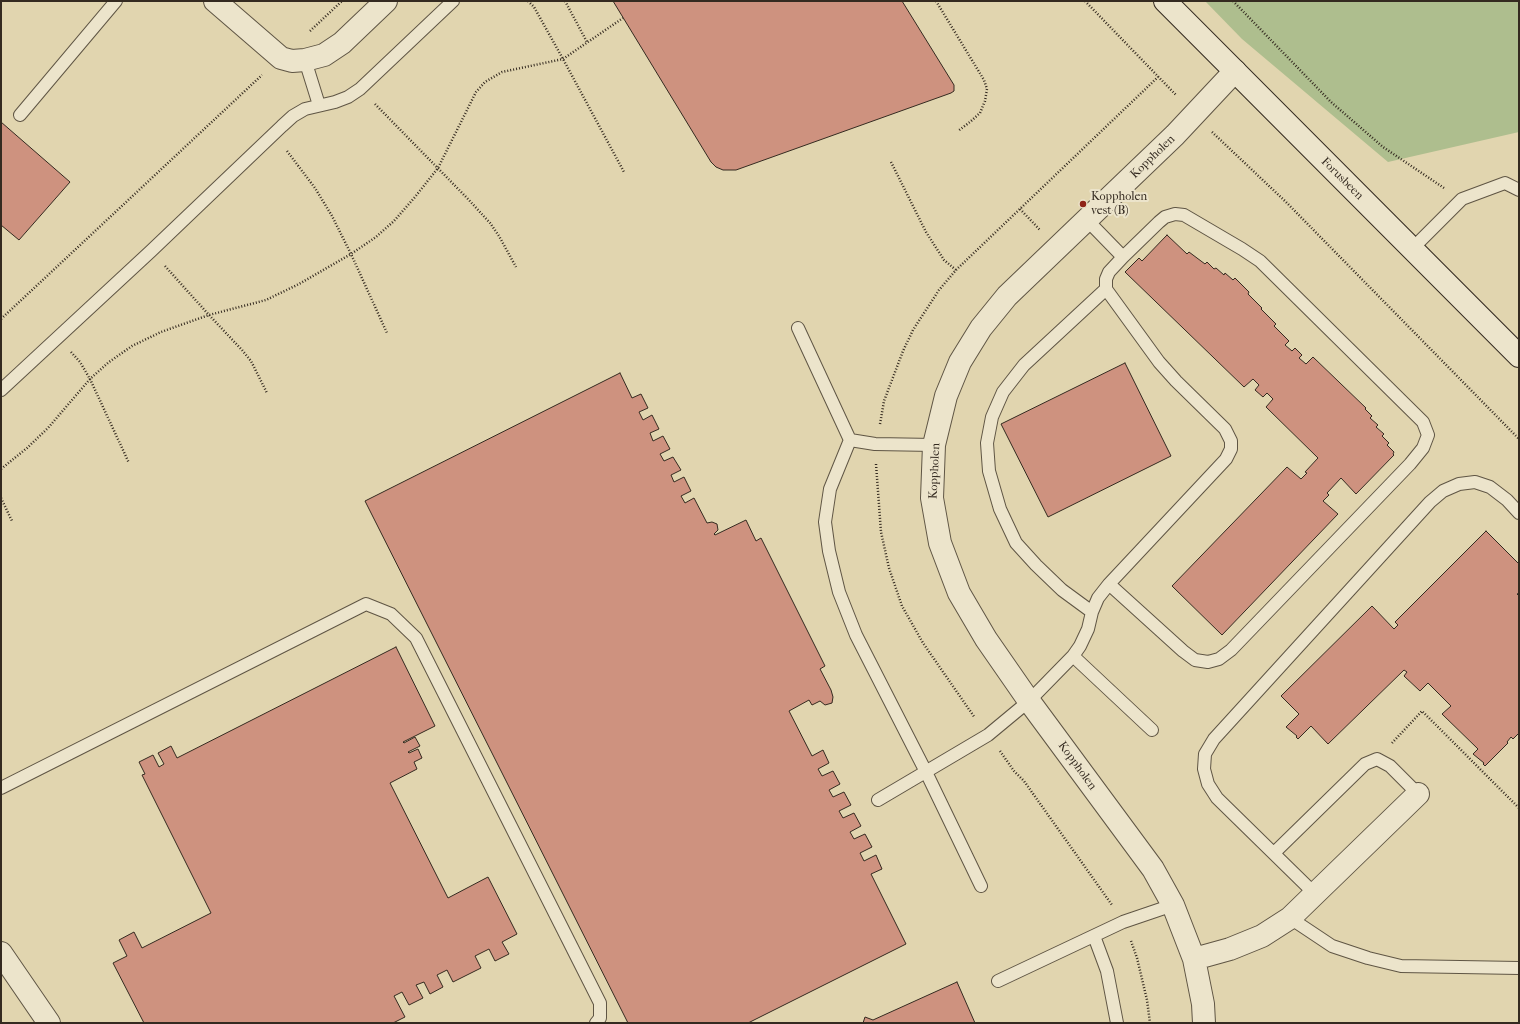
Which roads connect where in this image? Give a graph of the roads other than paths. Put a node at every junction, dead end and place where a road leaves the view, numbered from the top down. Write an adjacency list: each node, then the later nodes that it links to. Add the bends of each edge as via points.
1 (116, 1): 9 (lane)
2 (215, 1): 6 (street, via 281,58 292,61)
3 (386, 1): 6 (street, via 342,43 324,55)
4 (452, 1): 8 (lane, via 360,89 348,97)
5 (1165, 1): 7 (street, Forusbeen)
6 (305, 60): 8 (lane)
7 (1235, 71): 11 (street, Koppholen, via 1195,115); 12 (street, Forusbeen)
8 (319, 105): 17 (lane, via 293,116)
9 (20, 115)
10 (1519, 190): 12 (lane, via 1505,183 1462,200)
11 (1087, 220): 13 (lane); 19 (street, Koppholen, via 1007,296 981,328 960,362 946,396)
12 (1412, 249): 16 (street, Forusbeen)
13 (1123, 257): 14 (lane, via 1109,272); 21 (lane, via 1166,217 1184,215 1260,261 1423,422 1428,435 1423,448 1410,464 1232,650 1219,659 1208,662 1195,660)
14 (1106, 289): 21 (lane, via 1159,362 1225,429 1232,441 1226,459); 22 (lane, via 1015,375 1003,392 992,417 987,443 989,471 1000,509 1016,543 1062,590)
15 (798, 328): 18 (lane)
16 (1519, 356)
17 (1, 390)
18 (850, 440): 19 (lane, via 875,444); 26 (lane, via 830,490 825,522 829,551 839,592 856,635)
19 (934, 445): 24 (street, Koppholen, via 932,498 940,543 959,593 986,639)
20 (1519, 513): 30 (lane, via 1490,487 1475,482 1459,484 1444,491 1430,502 1214,739 1205,754 1204,769 1208,784 1218,798)
21 (1109, 584): 22 (lane, via 1098,598)
22 (1092, 612): 23 (lane, via 1088,629)
23 (1073, 656): 24 (lane); 25 (lane)
24 (1029, 701): 26 (lane, via 988,735); 33 (street, Koppholen, via 1153,869)
25 (1152, 730)
26 (926, 772): 29 (lane); 31 (lane)
27 (1, 788): 41 (lane, via 366,604 391,614 416,638 600,1003 600,1018)
28 (1418, 794): 30 (lane, via 1390,766 1377,759 1365,764); 32 (street)
29 (878, 800)
30 (1274, 853): 32 (lane)
31 (981, 886)
32 (1315, 894): 34 (street)
33 (1173, 905): 35 (lane, via 1123,922); 37 (street, Koppholen)
34 (1290, 918): 37 (street, via 1262,936 1230,949); 38 (lane, via 1332,946 1401,966)
35 (1094, 936): 39 (lane); 42 (lane, via 1106,971)
36 (1, 953): 40 (street)
37 (1194, 958): 43 (street, Koppholen, via 1204,1004)
38 (1519, 968)
39 (998, 981)
40 (48, 1023)
41 (596, 1023)
42 (1117, 1023)
43 (1204, 1023)

